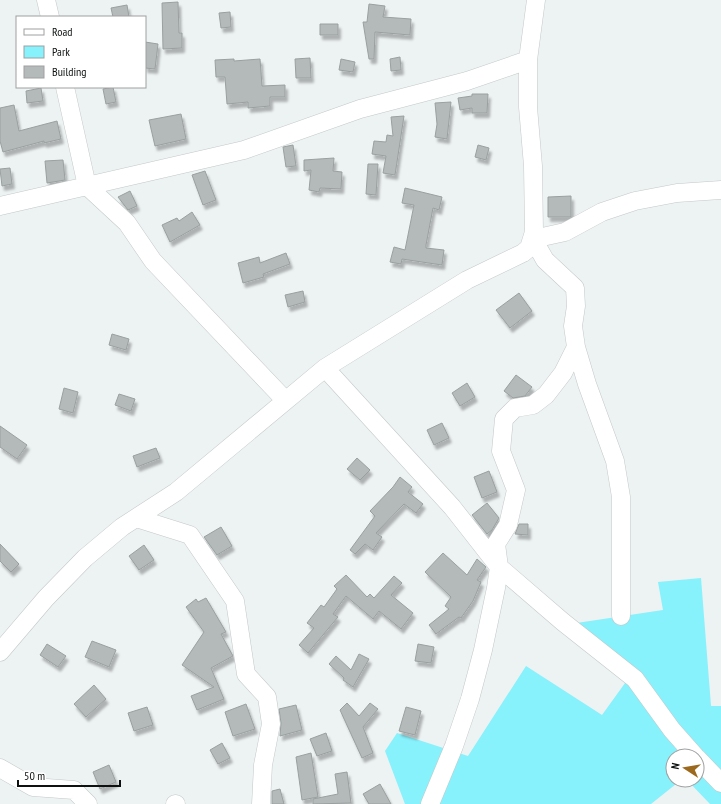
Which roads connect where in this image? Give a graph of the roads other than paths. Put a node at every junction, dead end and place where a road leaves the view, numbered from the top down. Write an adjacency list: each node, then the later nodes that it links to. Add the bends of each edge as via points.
1 (46, 0): 3 (street)
2 (536, 0): 4 (street)
3 (50, 16)
4 (528, 60): 6 (street, via 467,81 360,109 244,150); 9 (street, via 528,107 533,166)
5 (65, 88): 6 (street)
6 (87, 186): 8 (street); 12 (street, via 127,223 153,261)
7 (721, 190): 9 (street, via 677,193 634,201 602,212 565,232)
8 (0, 206)
9 (533, 239): 10 (street, via 545,260 575,288 573,326); 11 (street, via 523,253 467,280)
10 (576, 347): 14 (street, via 563,373 546,395 533,405 515,408 504,419 501,451 516,490 508,525 496,544); 15 (street, via 615,461 621,497)
11 (325, 368): 12 (street); 14 (street, via 452,508)
12 (285, 400): 13 (street, via 176,492)
13 (136, 518): 16 (street, via 85,558 46,598); 22 (street, via 190,535 235,601 246,674 267,697 271,724 263,765)
14 (499, 567): 17 (street, via 563,622 635,678); 23 (street, via 483,650 470,699)
15 (621, 616)
16 (0, 652)
17 (688, 748)
18 (705, 766): 20 (street)
19 (0, 768): 21 (street, via 33,787 74,790)
20 (721, 783)
21 (88, 804)
22 (262, 804)
23 (430, 804)

